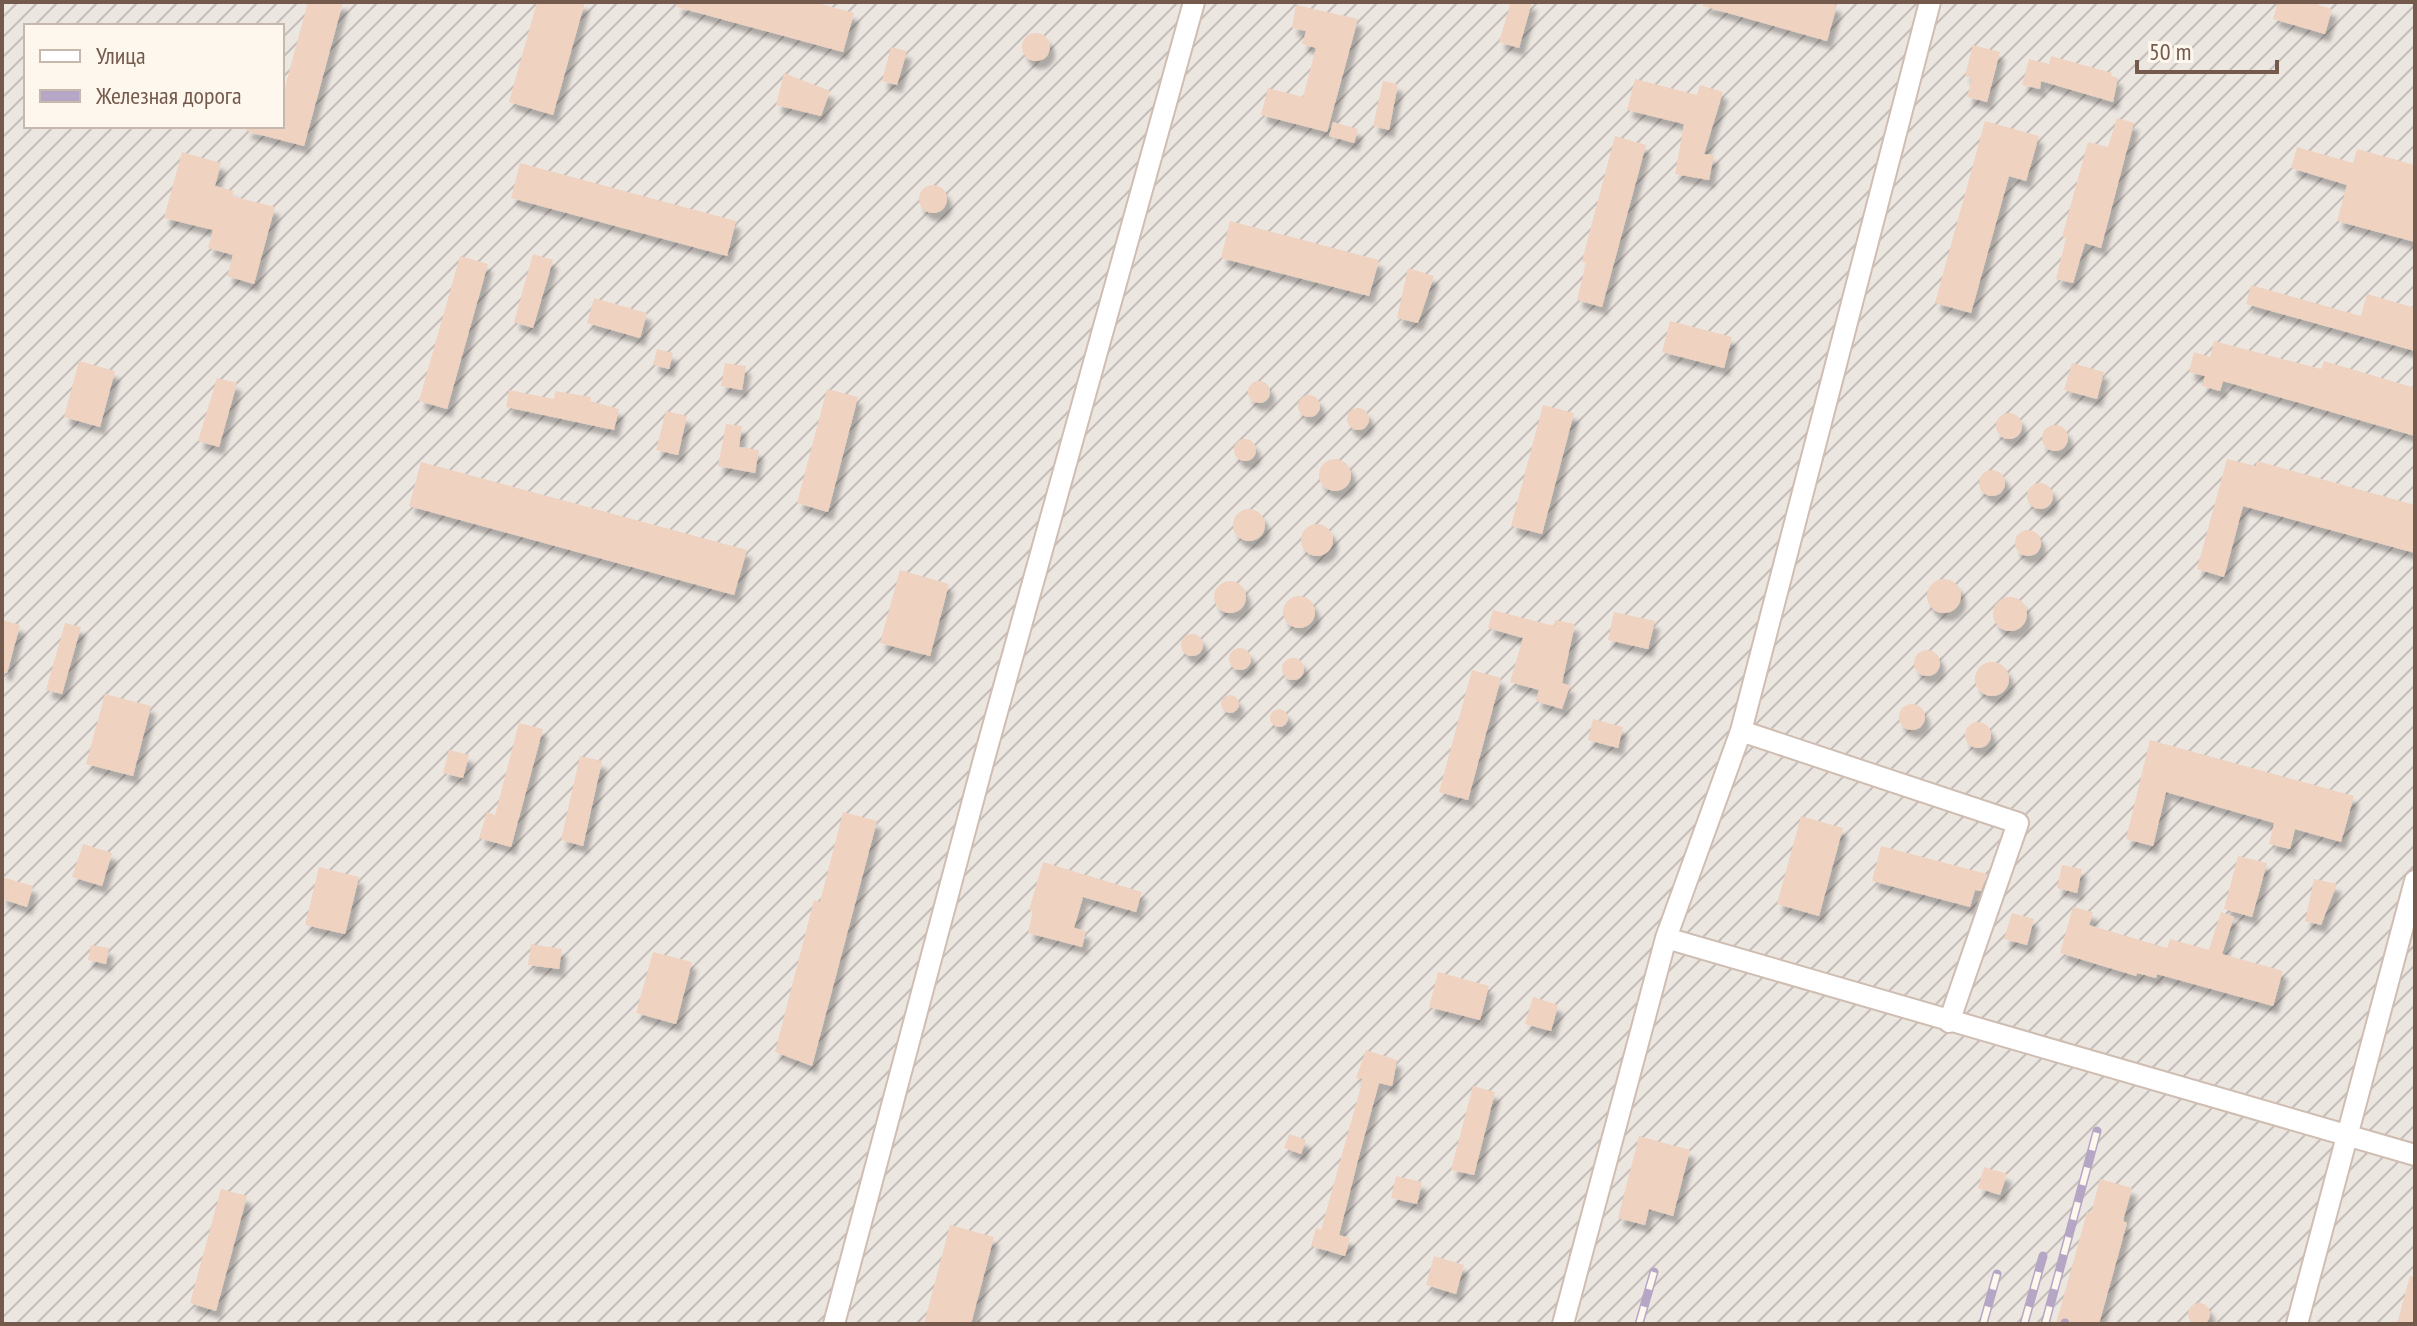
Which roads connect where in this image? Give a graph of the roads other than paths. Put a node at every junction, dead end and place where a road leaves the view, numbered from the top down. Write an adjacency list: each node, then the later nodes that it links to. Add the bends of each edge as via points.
1 (1194, 2): 9 (lane, via 979,774)
2 (1930, 2): 3 (lane)
3 (1741, 731): 5 (lane); 6 (lane, via 2018,823)
4 (2415, 881): 7 (lane)
5 (1666, 938): 6 (lane); 10 (lane)
6 (1949, 1022): 7 (lane)
7 (2345, 1136): 8 (lane); 11 (lane)
8 (2415, 1155)
9 (834, 1324)
10 (1563, 1324)
11 (2297, 1324)

